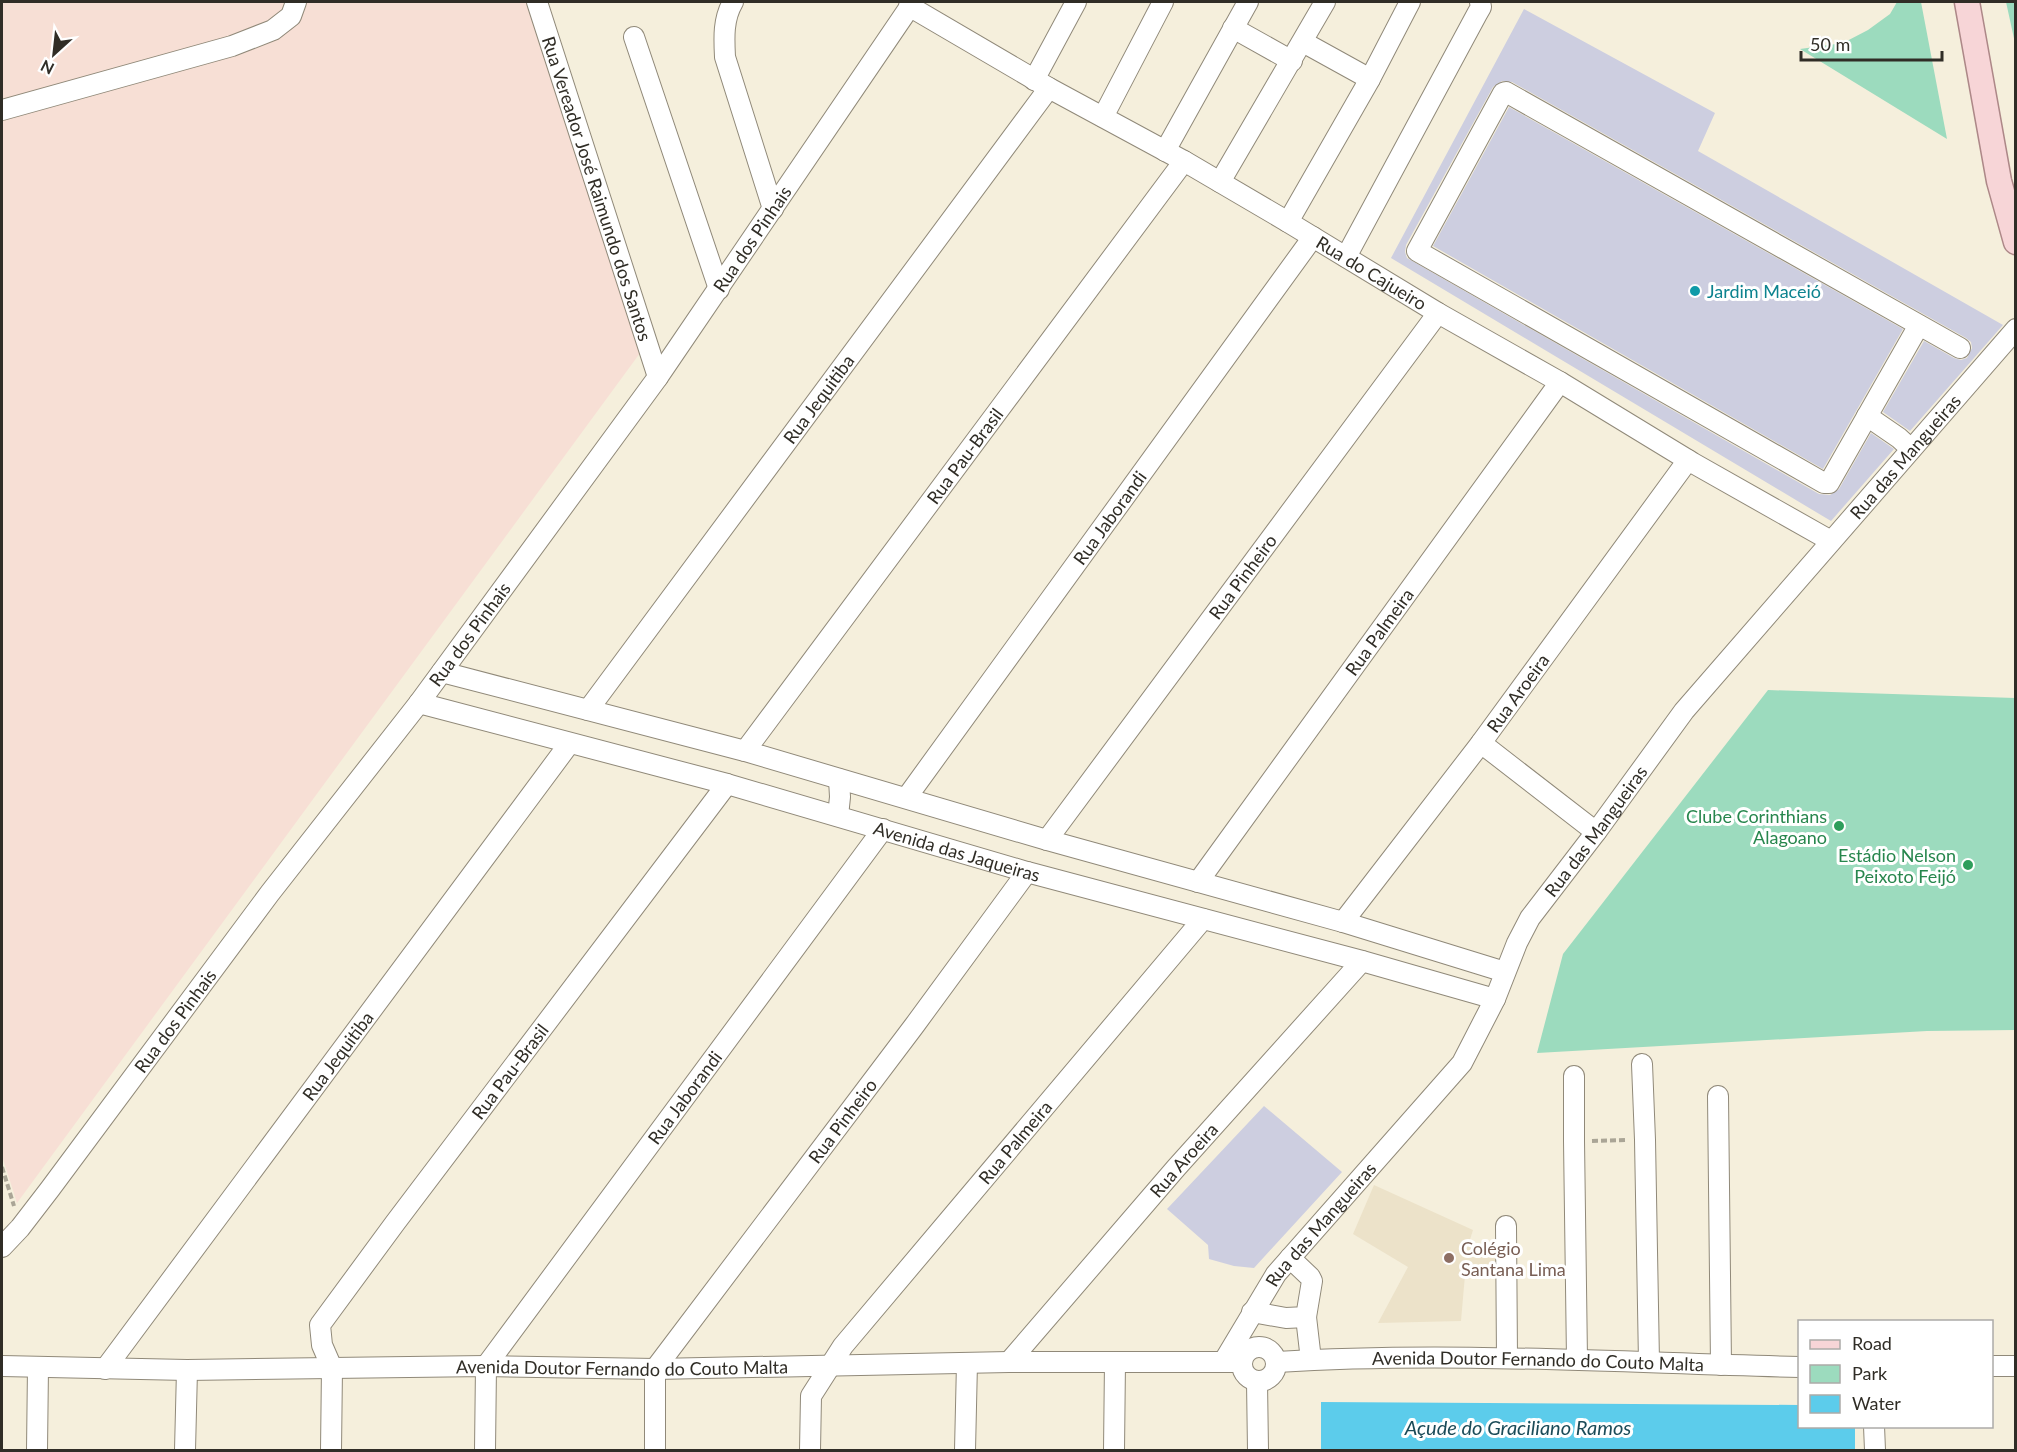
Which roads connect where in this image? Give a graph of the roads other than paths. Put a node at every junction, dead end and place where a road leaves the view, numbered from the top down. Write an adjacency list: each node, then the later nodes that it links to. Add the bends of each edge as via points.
1 (296, 2): 19 (street, via 291,16 273,30 232,46)
2 (537, 2): 35 (street, Rua Vereador José Raimundo dos Santos)
3 (733, 2): 25 (street, via 724,34 726,57)
4 (1076, 2): 18 (street, Rua Jequitiba)
5 (1163, 2): 20 (street)
6 (1248, 2): 13 (street)
7 (1325, 2): 15 (street)
8 (1410, 2): 17 (street)
9 (1480, 2): 29 (street, via 1481,7)
10 (1967, 2): 28 (main road, via 1999,181)
11 (1982, 2): 23 (main road)
12 (911, 4): 18 (street, Rua do Cajueiro); 25 (street, Rua dos Pinhais)
13 (1233, 28): 16 (street); 21 (street)
14 (634, 37): 30 (street)
15 (1303, 42): 16 (street); 17 (street)
16 (1292, 61): 24 (street)
17 (1370, 79): 26 (street)
18 (1042, 84): 20 (street, Rua do Cajueiro); 43 (street, Rua Jequitiba)
19 (2, 110)
20 (1103, 117): 21 (street, Rua do Cajueiro)
21 (1165, 151): 22 (street, Rua do Cajueiro)
22 (1184, 161): 24 (street, Rua do Cajueiro); 46 (street, Rua Pau-Brasil)
23 (2016, 176)
24 (1220, 182): 26 (street, Rua do Cajueiro)
25 (773, 209): 30 (street, Rua dos Pinhais)
26 (1288, 222): 27 (street, Rua do Cajueiro)
27 (1313, 237): 29 (street, Rua do Cajueiro); 49 (street, Rua Jaborandi)
28 (2016, 242)
29 (1346, 257): 31 (street, Rua do Cajueiro)
30 (719, 289): 35 (street, Rua dos Pinhais)
31 (1438, 313): 36 (street, Rua do Cajueiro); 53 (street, Rua Pinheiro)
32 (1919, 325): 34 (street); 37 (street); 37 (street, via 1506,92 1418,248 1420,254 1824,483 1829,483)
33 (2016, 329): 38 (street, Rua das Mangueiras)
34 (1960, 348)
35 (658, 377): 41 (street, Rua dos Pinhais)
36 (1560, 382): 39 (street, Rua do Cajueiro); 55 (street, Rua Palmeira)
37 (1867, 416): 38 (street)
38 (1905, 444): 40 (street, Rua das Mangueiras)
39 (1688, 460): 40 (street, Rua do Cajueiro); 44 (street, Rua Aroeira)
40 (1831, 541): 52 (street, Rua das Mangueiras, via 1684,711)
41 (442, 672): 42 (street, Rua dos Pinhais); 43 (street, Avenida das Jaqueiras)
42 (419, 703): 45 (street, Avenida das Jaqueiras); 65 (street, Rua dos Pinhais)
43 (588, 710): 46 (street, Avenida das Jaqueiras)
44 (1481, 743): 52 (street); 57 (street, Rua Aroeira)
45 (569, 744): 48 (street, Avenida das Jaqueiras); 87 (street, Rua Jequitiba)
46 (745, 751): 47 (street, Avenida das Jaqueiras)
47 (839, 778): 49 (street, Avenida das Jaqueiras); 50 (street)
48 (727, 784): 50 (street, Avenida das Jaqueiras); 86 (street, Rua Pau-Brasil, via 320,1325 322,1346)
49 (907, 797): 53 (street, Avenida das Jaqueiras)
50 (838, 816): 51 (street, Avenida das Jaqueiras)
51 (883, 829): 54 (street, Avenida das Jaqueiras); 80 (street, Rua Jaborandi)
52 (1596, 832): 59 (street, Rua das Mangueiras, via 1530,918)
53 (1047, 840): 55 (street, Avenida das Jaqueiras)
54 (1027, 872): 56 (street, Avenida das Jaqueiras); 88 (street, Rua Pinheiro)
55 (1197, 882): 57 (street, Avenida das Jaqueiras)
56 (1203, 919): 58 (street, Avenida das Jaqueiras); 84 (street, Rua Palmeira)
57 (1343, 922): 59 (street, Avenida das Jaqueiras)
58 (1362, 961): 60 (street, Avenida das Jaqueiras); 72 (street, Rua Aroeira)
59 (1505, 972): 60 (street, Rua das Mangueiras)
60 (1495, 999): 66 (street, Rua das Mangueiras, via 1462,1063)
61 (1642, 1064): 76 (street)
62 (1574, 1076): 70 (street)
63 (1718, 1096): 78 (street)
64 (1506, 1226): 69 (street)
65 (2, 1247)
66 (1290, 1258): 67 (street, Rua das Mangueiras); 68 (street, via 1312,1281)
67 (1252, 1312): 68 (street); 74 (street, Rua das Mangueiras)
68 (1306, 1317): 71 (street)
69 (1507, 1357): 70 (street, Avenida Doutor Fernando do Couto Malta); 71 (street, Avenida Doutor Fernando do Couto Malta)
70 (1577, 1359): 76 (street, Avenida Doutor Fernando do Couto Malta)
71 (1311, 1360): 75 (street, Avenida Doutor Fernando do Couto Malta)
72 (1009, 1362): 73 (street, Avenida Doutor Fernando do Couto Malta); 77 (street, Avenida Doutor Fernando do Couto Malta)
73 (1115, 1362): 74 (street, Avenida Doutor Fernando do Couto Malta); 99 (street)
74 (1233, 1362): 75 (street, via 1255,1347 1264,1347); 90 (street)
75 (1277, 1362): 90 (street, via 1268,1380)
76 (1649, 1362): 78 (street, Avenida Doutor Fernando do Couto Malta)
77 (967, 1363): 84 (street, Avenida Doutor Fernando do Couto Malta); 98 (street)
78 (1721, 1365): 85 (street, Avenida Doutor Fernando do Couto Malta)
79 (2, 1366): 83 (street, Avenida Doutor Fernando do Couto Malta)
80 (486, 1366): 86 (street, Avenida Doutor Fernando do Couto Malta); 88 (street, Avenida Doutor Fernando do Couto Malta); 95 (street)
81 (1993, 1366): 82 (street)
82 (2016, 1366)
83 (38, 1367): 87 (street, Avenida Doutor Fernando do Couto Malta); 92 (street)
84 (829, 1367): 88 (street, Avenida Doutor Fernando do Couto Malta); 97 (street, Rua Palmeira, via 811,1396)
85 (1798, 1367)
86 (332, 1368): 89 (street, Avenida Doutor Fernando do Couto Malta); 94 (street)
87 (105, 1369): 89 (street, Avenida Doutor Fernando do Couto Malta)
88 (655, 1369): 96 (street)
89 (187, 1370): 93 (street)
90 (1257, 1382): 100 (street)
91 (1874, 1428): 101 (street)
92 (37, 1450)
93 (185, 1450)
94 (331, 1450)
95 (485, 1450)
96 (655, 1450)
97 (810, 1450)
98 (965, 1450)
99 (1114, 1450)
100 (1258, 1450)
101 (1875, 1450)

